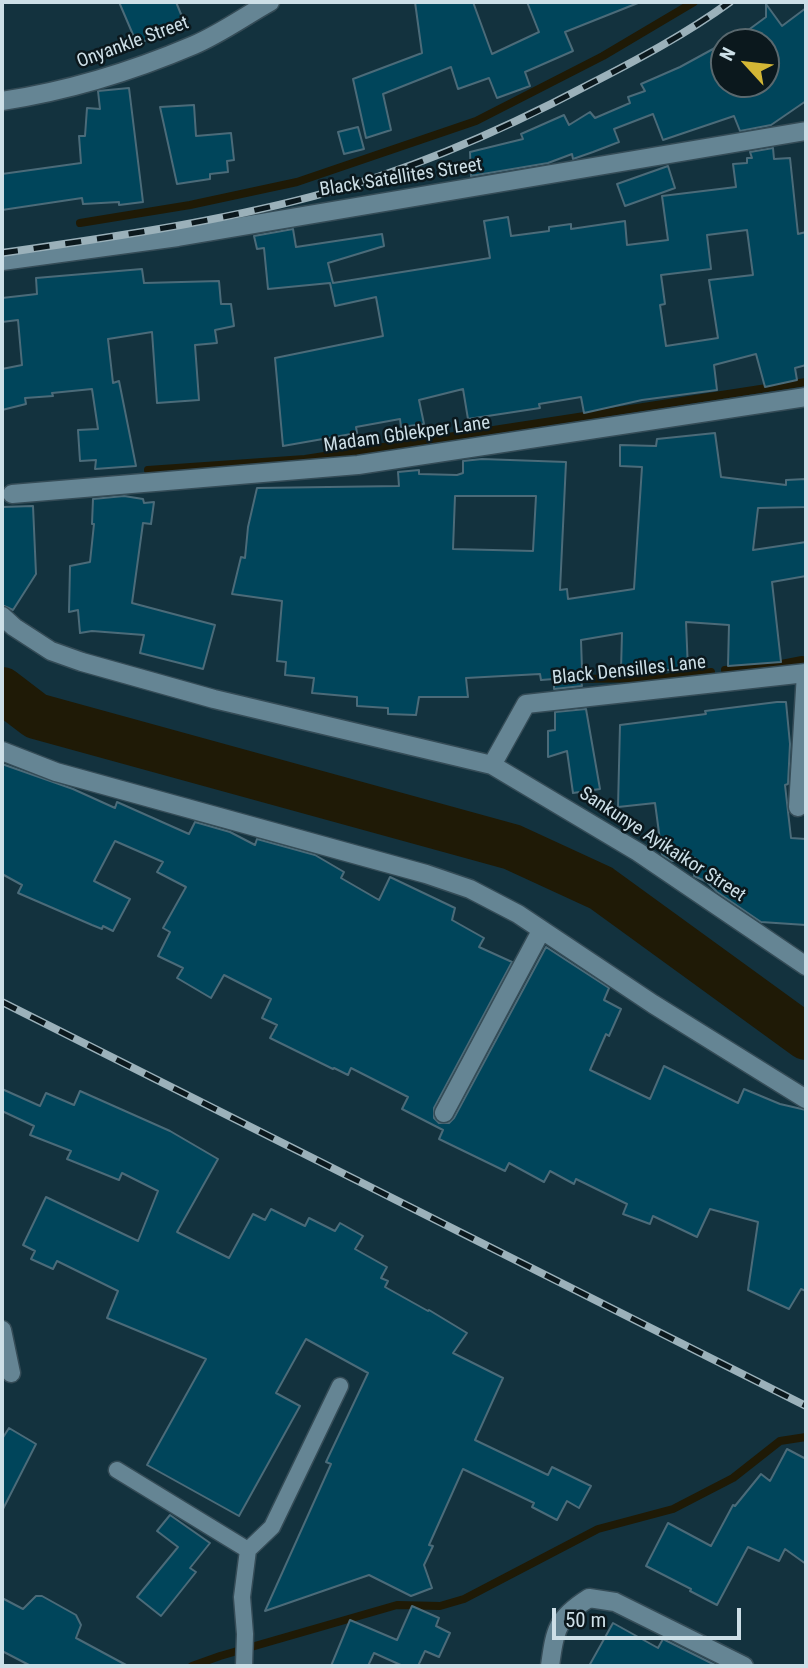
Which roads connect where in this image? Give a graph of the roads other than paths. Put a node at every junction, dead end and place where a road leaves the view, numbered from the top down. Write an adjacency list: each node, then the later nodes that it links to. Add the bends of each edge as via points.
1 (270, 2): 2 (street, Onyankle Street, via 196,44 93,82)
2 (2, 101)
3 (806, 131): 4 (street, Black Satellites Street, via 178,237)
4 (2, 261)
5 (806, 397): 6 (street, Madam Gblekper Lane, via 358,465)
6 (12, 494)
7 (2, 616): 10 (street, Sankunye Ayikaikor Street, via 51,651 82,662 214,699)
8 (806, 673): 10 (street, Black Densilles Lane, via 526,704); 11 (street)
9 (2, 751): 12 (street, via 57,772 426,874 470,889)
10 (492, 765): 13 (street, Sankunye Ayikaikor Street, via 638,852)
11 (798, 807)
12 (541, 931): 14 (street); 15 (street)
13 (806, 966)
14 (806, 1099)
15 (444, 1113)
16 (2, 1330): 17 (street)
17 (11, 1373)
18 (340, 1386): 20 (lane, via 272,1527)
19 (117, 1470): 20 (lane)
20 (248, 1550): 21 (lane, via 242,1597)
21 (244, 1661)
22 (550, 1666): 23 (street, via 554,1639 567,1612 589,1598 615,1602)
23 (744, 1666)

